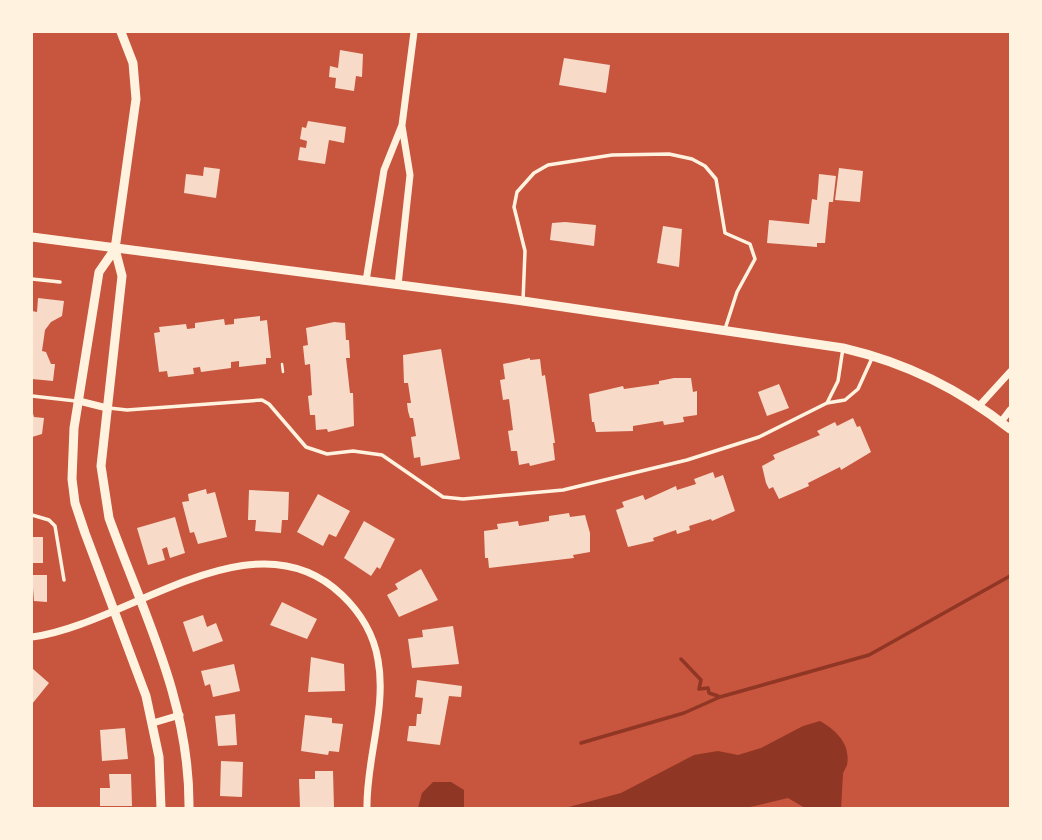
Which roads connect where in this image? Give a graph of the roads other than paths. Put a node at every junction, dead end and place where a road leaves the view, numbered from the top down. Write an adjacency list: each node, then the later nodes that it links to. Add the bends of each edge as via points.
1 (121, 32): 5 (street, via 133,63 136,99)
2 (414, 32): 3 (street)
3 (402, 125): 7 (street, via 384,170); 9 (street, via 410,175)
4 (32, 237): 5 (street)
5 (115, 249): 7 (street); 16 (street, via 99,272); 19 (street, via 122,276)
6 (32, 279): 8 (lane)
7 (366, 281): 9 (street)
8 (60, 282)
9 (398, 285): 10 (street)
10 (523, 301): 11 (street); 11 (lane, via 525,251 514,207 517,192 534,173 567,159 669,154 705,166 716,179 725,233 750,244 755,259 737,292)
11 (725, 329): 12 (street)
12 (843, 348): 13 (street); 17 (lane, via 838,381)
13 (874, 355): 17 (lane, via 858,389 845,400); 18 (street, via 927,374)
14 (1010, 372): 18 (street)
15 (32, 396): 16 (lane)
16 (79, 401): 19 (street); 26 (street, via 72,454 75,503)
17 (827, 402): 19 (lane, via 759,436 661,467 563,490 463,499 443,497 382,455 327,454 306,447 262,400)
18 (979, 406): 21 (street)
19 (107, 408): 25 (street, via 103,490)
20 (1010, 410): 21 (street)
21 (1001, 422): 22 (street)
22 (1010, 429)
23 (32, 515): 24 (lane, via 55,526)
24 (64, 580)
25 (140, 600): 26 (street); 28 (street); 32 (street, via 252,563 298,569 333,586 363,622 378,660)
26 (114, 610): 27 (street, via 71,628); 29 (street)
27 (32, 637)
28 (180, 715): 29 (street); 31 (street)
29 (153, 723): 30 (street)
30 (161, 808)
31 (189, 808)
32 (367, 808)

